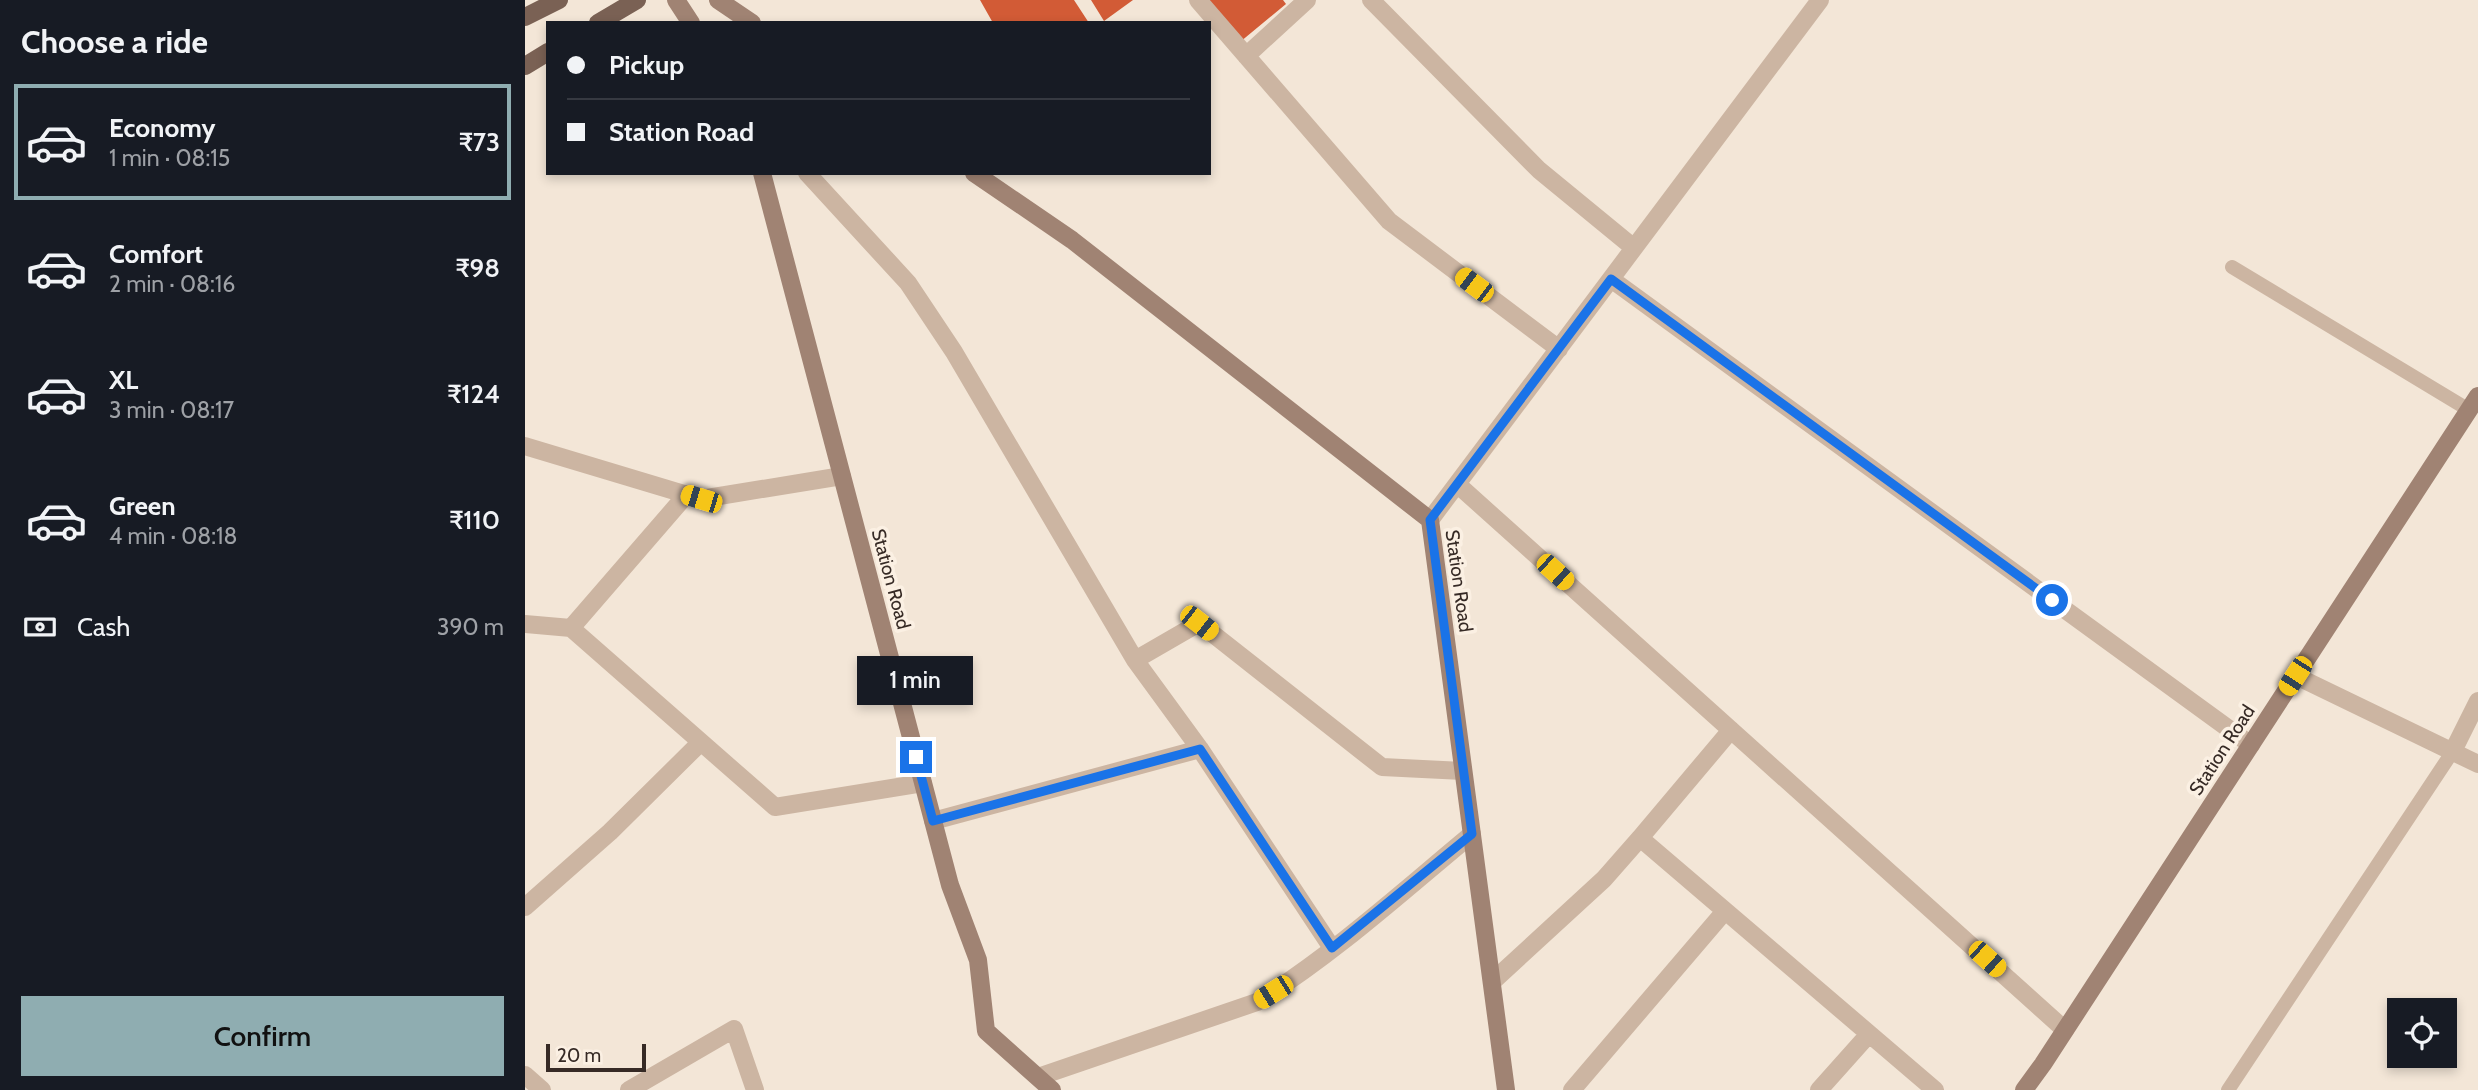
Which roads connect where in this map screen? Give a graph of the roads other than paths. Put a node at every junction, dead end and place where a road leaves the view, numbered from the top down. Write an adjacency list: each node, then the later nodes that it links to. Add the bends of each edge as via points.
1 (558, 0): 9 (main road)
2 (636, 0): 10 (main road)
3 (676, 0): 11 (main road)
4 (718, 0): 12 (main road)
5 (1198, 0): 14 (street)
6 (1307, 0): 14 (street)
7 (1371, 0): 19 (street, via 1539,170)
8 (1820, 0): 19 (street)
9 (525, 17)
10 (601, 21)
11 (690, 21)
12 (749, 21)
13 (546, 53): 15 (main road)
14 (1246, 55): 22 (street, via 1389,221)
15 (525, 66)
16 (763, 175): 25 (main road, Station Road)
17 (809, 175): 31 (street, via 908,283 954,352)
18 (977, 175): 28 (main road, Station Road, via 1072,240)
19 (1634, 248): 21 (street)
20 (2232, 267): 23 (lane)
21 (1611, 279): 22 (street); 36 (street)
22 (1559, 349): 26 (street)
23 (2474, 403): 32 (main road, Station Road)
24 (525, 446): 27 (street)
25 (842, 476): 27 (street, via 701,499); 41 (main road, Station Road)
26 (1457, 484): 28 (street); 34 (street)
27 (687, 495): 30 (street)
28 (1430, 520): 40 (main road, Station Road)
29 (525, 624): 30 (street)
30 (571, 628): 35 (street)
31 (1135, 660): 37 (street); 40 (street, via 1199,623 1383,767)
32 (2295, 676): 36 (main road, Station Road); 38 (street)
33 (2478, 701): 38 (street)
34 (1731, 730): 44 (street); 49 (street)
35 (701, 741): 41 (street, via 775,807); 45 (street, via 610,832)
36 (2251, 744): 49 (main road, Station Road)
37 (1200, 749): 42 (street); 47 (street)
38 (2453, 751): 39 (street); 62 (lane)
39 (2478, 764)
40 (1463, 771): 43 (main road, Station Road)
41 (923, 783): 42 (main road, Station Road)
42 (933, 821): 52 (main road, Station Road, via 950,885 978,960 986,1031)
43 (1472, 834): 47 (street); 48 (main road, Station Road)
44 (1640, 838): 46 (street); 48 (street, via 1604,879)
45 (525, 907)
46 (1725, 911): 50 (street); 58 (street)
47 (1332, 948): 52 (street, via 1257,1002)
48 (1493, 981): 57 (main road, Station Road)
49 (2065, 1030): 61 (main road, Station Road)
50 (1869, 1034): 59 (street); 60 (street)
51 (525, 1075): 53 (street)
52 (1038, 1077): 56 (main road, Station Road)
53 (542, 1090)
54 (629, 1090): 55 (street, via 734,1029)
55 (755, 1090)
56 (1052, 1090)
57 (1506, 1090)
58 (1572, 1090)
59 (1819, 1090)
60 (1935, 1090)
61 (2024, 1090)
62 (2228, 1090)

